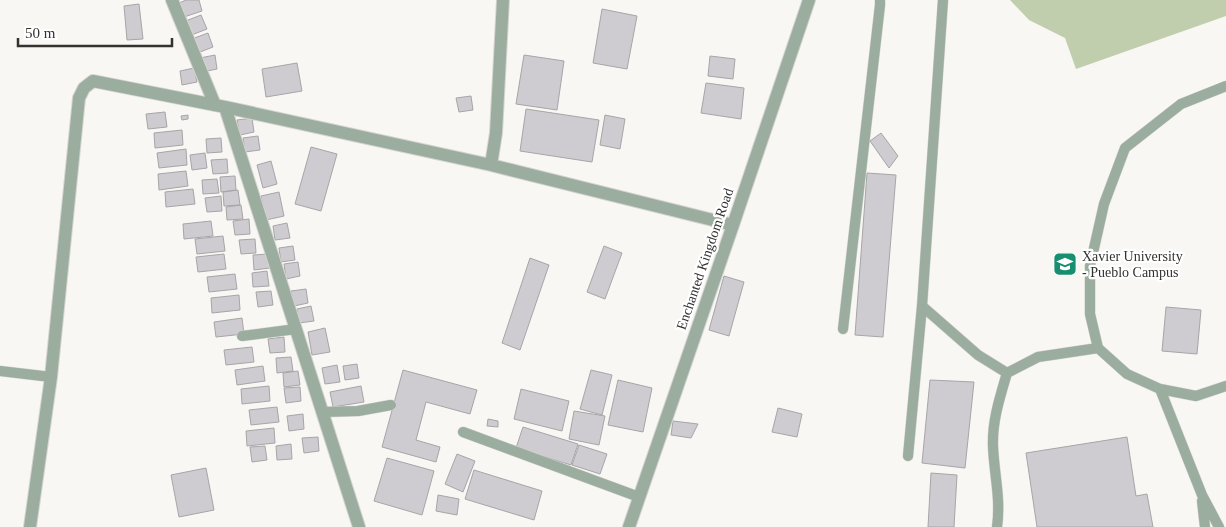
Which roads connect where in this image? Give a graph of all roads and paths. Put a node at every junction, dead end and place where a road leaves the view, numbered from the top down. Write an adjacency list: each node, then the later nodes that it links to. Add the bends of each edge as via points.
1 (172, 0): 7 (street)
2 (503, 0): 8 (street, via 496,133)
3 (809, 0): 9 (street, Enchanted Kingdom Road)
4 (880, 0): 12 (lane)
5 (943, 0): 10 (lane)
6 (1226, 86): 14 (lane, via 1181,104 1125,148 1104,204 1090,266 1090,314)
7 (220, 106): 8 (street); 11 (street); 17 (street, via 93,81 84,88 79,98)
8 (491, 165): 9 (street)
9 (733, 225): 25 (street, Enchanted Kingdom Road)
10 (922, 306): 16 (lane, via 978,355); 23 (lane)
11 (296, 329): 13 (lane); 21 (street)
12 (843, 329)
13 (242, 336)
14 (1098, 348): 16 (lane, via 1038,357); 19 (lane, via 1127,374)
15 (0, 371): 17 (lane)
16 (1006, 374): 29 (lane, via 994,427 999,505)
17 (51, 377): 26 (street)
18 (1226, 386): 19 (lane, via 1196,396)
19 (1160, 389): 24 (lane)
20 (391, 405): 21 (lane, via 358,411)
21 (322, 412): 27 (street)
22 (463, 432): 25 (lane)
23 (908, 456)
24 (1202, 495): 30 (lane); 31 (lane)
25 (640, 497): 28 (street, Enchanted Kingdom Road)
26 (30, 527)
27 (359, 527)
28 (629, 527)
29 (997, 527)
30 (1205, 527)
31 (1219, 527)

